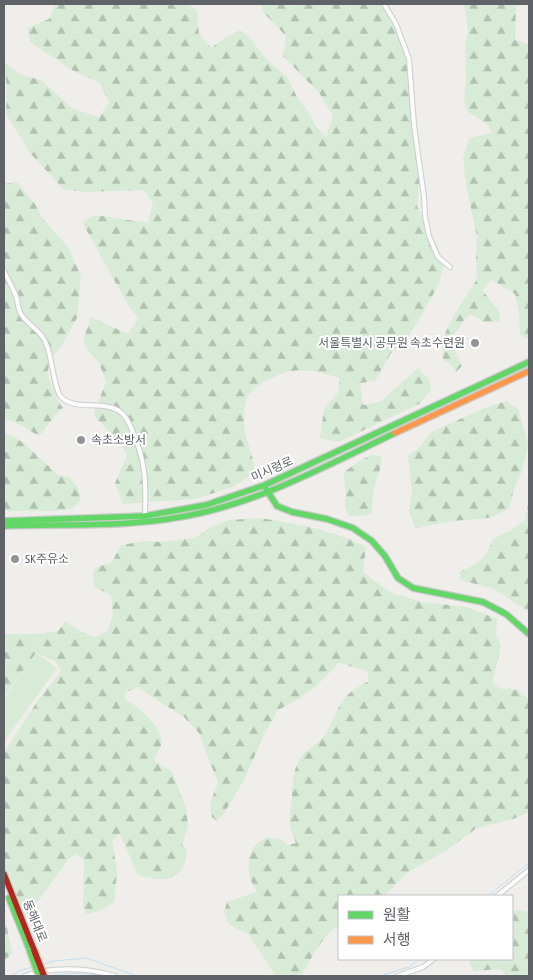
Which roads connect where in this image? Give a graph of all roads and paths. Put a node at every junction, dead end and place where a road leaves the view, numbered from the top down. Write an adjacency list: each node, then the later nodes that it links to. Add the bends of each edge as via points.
1 (384, 4): 2 (street, via 396,24 409,59 429,236 438,258)
2 (450, 267)
3 (4, 271): 8 (street, via 21,314 47,344 61,396 76,404 109,407 123,413 128,420 144,463)
4 (529, 362): 6 (main road, 미시령로)
5 (529, 371): 7 (main road, 미시령로)
6 (264, 485): 7 (main road); 8 (main road, 미시령로, via 206,505)
7 (268, 493): 10 (main road, 미시령로, via 218,509 169,519 95,525); 11 (main road, via 277,506 353,528 372,541 398,578 413,588 483,602 506,614)
8 (144, 516): 9 (main road, 미시령로)
9 (4, 521)
10 (4, 526)
11 (529, 634)
12 (529, 870): 15 (street)
13 (4, 874): 16 (main road, 동해대로)
14 (4, 885): 16 (main road, 동해대로)
15 (498, 895)
16 (32, 950): 19 (main road, bridge); 20 (main road, 동해대로, bridge)
17 (433, 960): 22 (street)
18 (25, 976): 21 (street, via 87,969)
19 (40, 976)
20 (44, 976)
21 (115, 976)
22 (398, 976)

